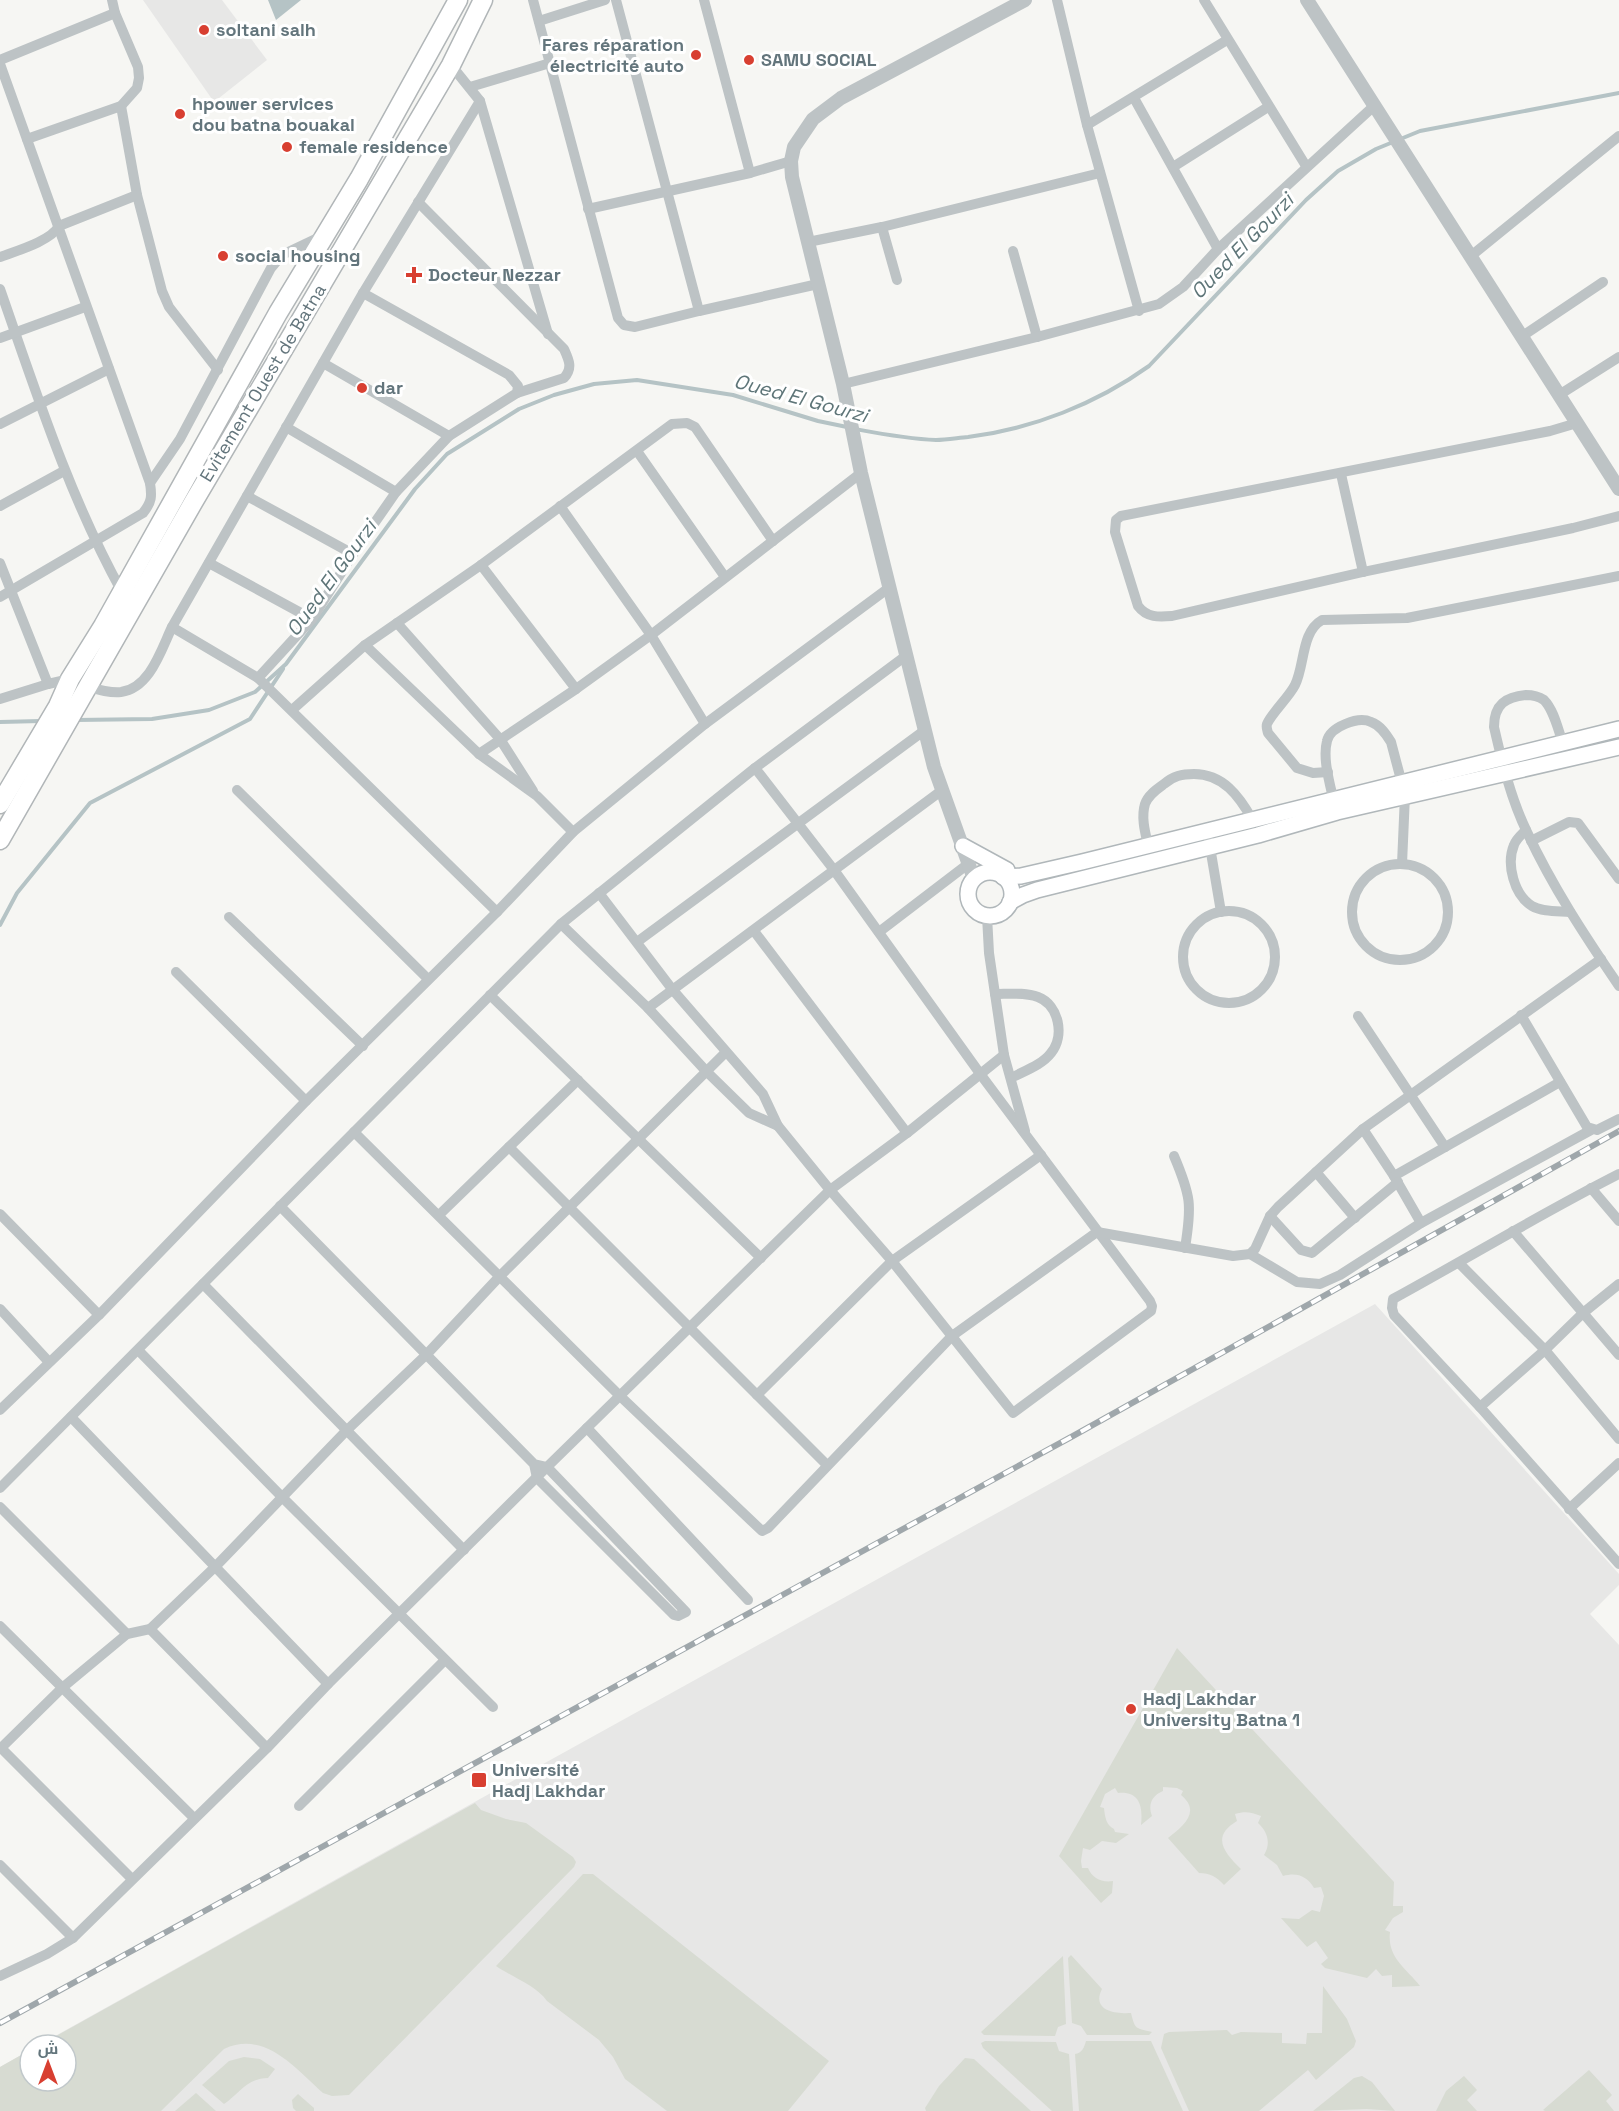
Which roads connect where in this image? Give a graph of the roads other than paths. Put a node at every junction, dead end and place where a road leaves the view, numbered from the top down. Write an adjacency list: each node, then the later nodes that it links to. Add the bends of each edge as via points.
1 (112, 0): 12 (street)
2 (458, 0): 38 (highway, Evitement Ouest de Batna)
3 (483, 0): 17 (highway, Evitement Ouest de Batna)
4 (533, 0): 13 (street)
5 (605, 0): 13 (street)
6 (616, 0): 32 (street)
7 (704, 0): 30 (street)
8 (1025, 0): 27 (street, via 841,98 813,119 794,147)
9 (1057, 0): 24 (street)
10 (1204, 0): 14 (street)
11 (1307, 0): 22 (street)
12 (115, 13): 15 (street); 21 (street, via 139,78 137,88)
13 (539, 21): 16 (street)
14 (1227, 40): 19 (street); 23 (street)
15 (0, 62): 26 (street)
16 (550, 63): 18 (street); 35 (street)
17 (451, 65): 18 (street); 104 (highway, Evitement Ouest de Batna)
18 (470, 87): 20 (street)
19 (1134, 98): 24 (street); 29 (street)
20 (480, 101): 34 (street); 53 (street)
21 (121, 106): 26 (street); 33 (street)
22 (1374, 106): 28 (street); 42 (street)
23 (1268, 107): 28 (street); 29 (street)
24 (1087, 125): 31 (street)
25 (1619, 136): 42 (street)
26 (27, 139): 36 (street)
27 (790, 161): 30 (street); 39 (street)
28 (1306, 166): 40 (street)
29 (1173, 167): 40 (street)
30 (750, 173): 32 (street)
31 (1100, 173): 37 (street); 51 (street)
32 (668, 192): 35 (street); 50 (street)
33 (137, 195): 36 (street); 60 (street, via 169,307)
34 (418, 202): 48 (street); 53 (street)
35 (588, 209): 50 (street, via 620,321 635,327)
36 (59, 226): 43 (street, via 47,238); 49 (street)
37 (882, 227): 39 (street); 44 (street)
38 (325, 235): 60 (street, via 276,261); 79 (highway, Evitement Ouest de Batna)
39 (808, 242): 46 (street)
40 (1218, 249): 51 (street, via 1183,288 1159,304)
41 (1013, 251): 54 (street)
42 (1471, 256): 55 (street)
43 (0, 257)
44 (897, 280)
45 (1603, 282): 55 (street)
46 (818, 284): 50 (street); 61 (street)
47 (0, 288): 52 (street)
48 (363, 293): 58 (street); 62 (street, via 508,375 518,386)
49 (85, 307): 52 (street); 59 (street)
50 (699, 311)
51 (1139, 311): 54 (street)
52 (15, 333): 56 (street); 64 (street)
53 (549, 334): 62 (street, via 564,349 570,364 568,373 560,381)
54 (1037, 337): 61 (street)
55 (1521, 337): 63 (street)
56 (0, 338)
57 (1619, 357): 63 (street)
58 (323, 363): 67 (street); 68 (street)
59 (109, 369): 64 (street); 73 (street)
60 (218, 370): 73 (street, via 180,439)
61 (843, 384): 71 (street)
62 (517, 393): 68 (street)
63 (1559, 395): 65 (street)
64 (40, 404): 66 (street); 70 (street)
65 (1578, 423): 72 (street); 74 (street)
66 (0, 424)
67 (286, 427): 75 (street); 76 (street)
68 (449, 436): 75 (street)
69 (637, 451): 80 (street); 82 (street, via 672,424 695,427); 90 (street)
70 (64, 471): 78 (street); 83 (street)
71 (861, 473): 82 (street); 91 (street)
72 (1341, 474): 88 (street); 88 (street, via 1121,516 1116,520 1115,532 1138,606 1151,616 1172,616)
73 (150, 483): 77 (street)
74 (1618, 484)
75 (396, 492): 84 (street)
76 (247, 496): 84 (street); 86 (street)
77 (150, 504): 79 (street); 83 (street, via 143,513)
78 (0, 506)
79 (171, 506): 93 (highway, Evitement Ouest de Batna)
80 (560, 506): 87 (street); 98 (street)
81 (1619, 516): 88 (street)
82 (773, 541): 90 (street)
83 (95, 543): 92 (street); 93 (street)
84 (353, 554): 95 (street)
85 (0, 563): 92 (street)
86 (209, 563): 95 (street); 97 (street)
87 (481, 565): 96 (street); 105 (street)
88 (1363, 572)
89 (1619, 576): 118 (street, via 1407,618 1322,620 1315,624 1296,682 1267,728 1298,768)
90 (725, 578): 98 (street)
91 (890, 587): 100 (street); 108 (street)
92 (12, 591): 94 (street); 103 (street)
93 (122, 592): 101 (highway, Evitement Ouest de Batna)
94 (0, 597)
95 (312, 619): 102 (street)
96 (397, 623): 99 (street); 111 (street)
97 (172, 627): 102 (street); 104 (street, via 149,674 138,686 119,692)
98 (651, 635): 105 (street); 108 (street)
99 (366, 645): 107 (street); 115 (street)
100 (907, 655): 110 (street); 117 (street)
101 (70, 680): 103 (street); 114 (highway, Evitement Ouest de Batna)
102 (261, 681): 107 (street)
103 (48, 684): 106 (street)
104 (88, 687): 114 (highway, Evitement Ouest de Batna)
105 (576, 689): 111 (street)
106 (0, 699)
107 (292, 710): 143 (street)
108 (705, 724): 128 (street)
109 (1619, 729): 112 (main road)
110 (925, 730): 121 (street); 126 (street)
111 (500, 739): 115 (street); 122 (street)
112 (1563, 743): 116 (main road); 116 (street, via 1545,701 1533,695 1511,696 1501,704 1494,719)
113 (1619, 747): 116 (main road)
114 (41, 750): 123 (highway); 130 (highway)
115 (479, 754): 122 (street)
116 (1503, 766): 119 (main road); 127 (street)
117 (755, 768): 126 (street); 141 (street)
118 (1328, 772): 119 (street, via 1328,737 1340,726 1365,720 1377,726 1391,742); 124 (street)
119 (1403, 789): 124 (main road); 135 (street)
120 (237, 790): 154 (street)
121 (941, 790): 133 (street); 136 (street)
122 (537, 796): 128 (street)
123 (0, 804)
124 (1335, 806): 125 (main road); 129 (main road, via 1258,834)
125 (1252, 819): 129 (main road); 132 (street, via 1238,797 1214,776 1177,776 1145,803)
126 (799, 825): 136 (street); 151 (street)
127 (1526, 830): 131 (street); 145 (street, via 1517,839 1512,855 1517,889 1534,907)
128 (573, 832): 143 (street)
129 (1208, 838): 132 (main road); 142 (main road, via 1037,890); 144 (street)
130 (0, 840)
131 (1531, 841): 140 (street, via 1569,822 1578,823); 145 (street)
132 (1148, 845): 137 (main road)
133 (963, 846): 134 (street); 137 (main road)
134 (968, 864): 139 (street); 150 (street)
135 (1402, 864): 135 (street, via 1382,868 1365,879 1355,896 1352,916 1358,935 1371,951 1399,960 1419,957 1435,945 1446,928 1449,908 1443,889 1430,874)
136 (834, 870): 149 (street); 150 (street)
137 (1021, 876): 138 (main road)
138 (1003, 877): 139 (main road, via 992,873); 142 (main road, via 1011,889)
139 (974, 879): 146 (main road, via 968,891 970,905)
140 (1619, 879)
141 (599, 893): 148 (street); 151 (street)
142 (1010, 903): 146 (main road, via 1003,912)
143 (497, 912): 154 (street)
144 (1221, 912): 144 (street, via 1195,926 1185,942 1182,961 1188,980 1201,994 1218,1003 1238,1003 1263,989 1273,973 1276,954 1270,935 1257,921 1240,912)
145 (1570, 912): 152 (street)
146 (987, 916): 157 (street)
147 (229, 917): 162 (street)
148 (561, 924): 158 (street); 159 (street)
149 (754, 931): 156 (street); 177 (street)
150 (879, 932): 166 (street)
151 (637, 942): 156 (street)
152 (1601, 959): 155 (street); 160 (street)
153 (176, 972): 171 (street)
154 (428, 979): 162 (street)
155 (1619, 986)
156 (672, 989): 159 (street); 163 (street)
157 (995, 994): 164 (street); 167 (street, via 1038,997 1050,1004 1059,1029 1051,1054)
158 (490, 995): 168 (street); 176 (street)
159 (648, 1008): 165 (street)
160 (1521, 1015): 169 (street); 170 (street)
161 (1358, 1016): 170 (street)
162 (363, 1046): 171 (street)
163 (726, 1052): 165 (street); 173 (street, via 763,1094)
164 (1004, 1055): 166 (street); 167 (street)
165 (706, 1071): 173 (street, via 749,1113); 179 (street)
166 (981, 1075): 177 (street); 178 (street)
167 (1011, 1078): 178 (street)
168 (578, 1080): 179 (street); 180 (street)
169 (1560, 1082): 175 (street); 181 (street)
170 (1410, 1096): 174 (street); 181 (street)
171 (306, 1101): 209 (street)
172 (1619, 1119): 175 (street)
173 (778, 1126): 188 (street)
174 (1363, 1129): 184 (street); 186 (street)
175 (1591, 1130): 196 (street)
176 (354, 1132): 189 (street); 192 (street)
177 (907, 1133): 188 (street)
178 (1026, 1134): 182 (street)
179 (637, 1140): 190 (street); 201 (street)
180 (509, 1147): 190 (street); 192 (street)
181 (1445, 1147): 186 (street)
182 (1041, 1155): 198 (street); 202 (street)
183 (1174, 1156): 199 (street, via 1190,1205)
184 (1316, 1172): 193 (street); 194 (street)
185 (1619, 1174): 187 (street)
186 (1396, 1179): 194 (street); 196 (street)
187 (1591, 1188): 195 (street); 197 (street)
188 (830, 1190): 201 (street); 202 (street)
189 (280, 1206): 205 (street); 214 (street)
190 (569, 1207): 204 (street); 210 (street)
191 (0, 1214): 209 (street)
192 (439, 1215): 204 (street)
193 (1270, 1216): 194 (street, via 1306,1253); 200 (street)
194 (1355, 1218)
195 (1619, 1221)
196 (1421, 1223): 200 (street, via 1320,1284 1297,1282)
197 (1513, 1231): 203 (street); 208 (street)
198 (1097, 1232): 199 (street); 211 (street); 211 (street, via 1150,1301 1151,1311 1013,1413)
199 (1185, 1248): 200 (street, via 1233,1256)
200 (1250, 1254)
201 (761, 1258): 210 (street)
202 (892, 1261): 211 (street); 217 (street)
203 (1460, 1263): 213 (street); 219 (street, via 1393,1299 1392,1308 1394,1315)
204 (500, 1275): 214 (street); 218 (street)
205 (203, 1284): 212 (street); 223 (street)
206 (1619, 1284): 208 (street)
207 (0, 1309): 216 (street)
208 (1583, 1313): 213 (street); 215 (street)
209 (99, 1315): 216 (street)
210 (689, 1327): 217 (street); 218 (street)
211 (952, 1336): 227 (street)
212 (138, 1350): 221 (street); 231 (street)
213 (1545, 1350): 219 (street); 224 (street)
214 (427, 1354): 223 (street); 226 (street)
215 (1619, 1355)
216 (48, 1361): 220 (street)
217 (757, 1395): 227 (street)
218 (620, 1396): 222 (street); 227 (street, via 762,1531)
219 (1480, 1407): 233 (street)
220 (0, 1410)
221 (70, 1417): 230 (street); 236 (street)
222 (587, 1428): 228 (street); 237 (street)
223 (346, 1431): 231 (street); 234 (street)
224 (1619, 1439)
225 (1619, 1463): 233 (street)
226 (534, 1464): 228 (street); 229 (street)
227 (827, 1465)
228 (548, 1467): 229 (street); 229 (street, via 686,1612 674,1615)
229 (537, 1478): 234 (street)
230 (0, 1488)
231 (282, 1497): 236 (street); 238 (street)
232 (0, 1507): 241 (street)
233 (1569, 1509): 235 (street)
234 (464, 1550): 238 (street)
235 (1619, 1564)
236 (216, 1566): 240 (street); 243 (street)
237 (748, 1600)
238 (399, 1614): 242 (street); 243 (street)
239 (0, 1626): 244 (street)
240 (150, 1629): 241 (street); 247 (street)
241 (127, 1634): 244 (street)
242 (445, 1660): 245 (street); 248 (street)
243 (328, 1684): 247 (street)
244 (62, 1688): 246 (street); 249 (street)
245 (493, 1707)
246 (0, 1748): 251 (street)
247 (267, 1748): 249 (street)
248 (299, 1806)
249 (194, 1818): 251 (street)
250 (1, 1869): 252 (street)
251 (132, 1879): 252 (street)
252 (73, 1938): 253 (street)
253 (0, 1976)

